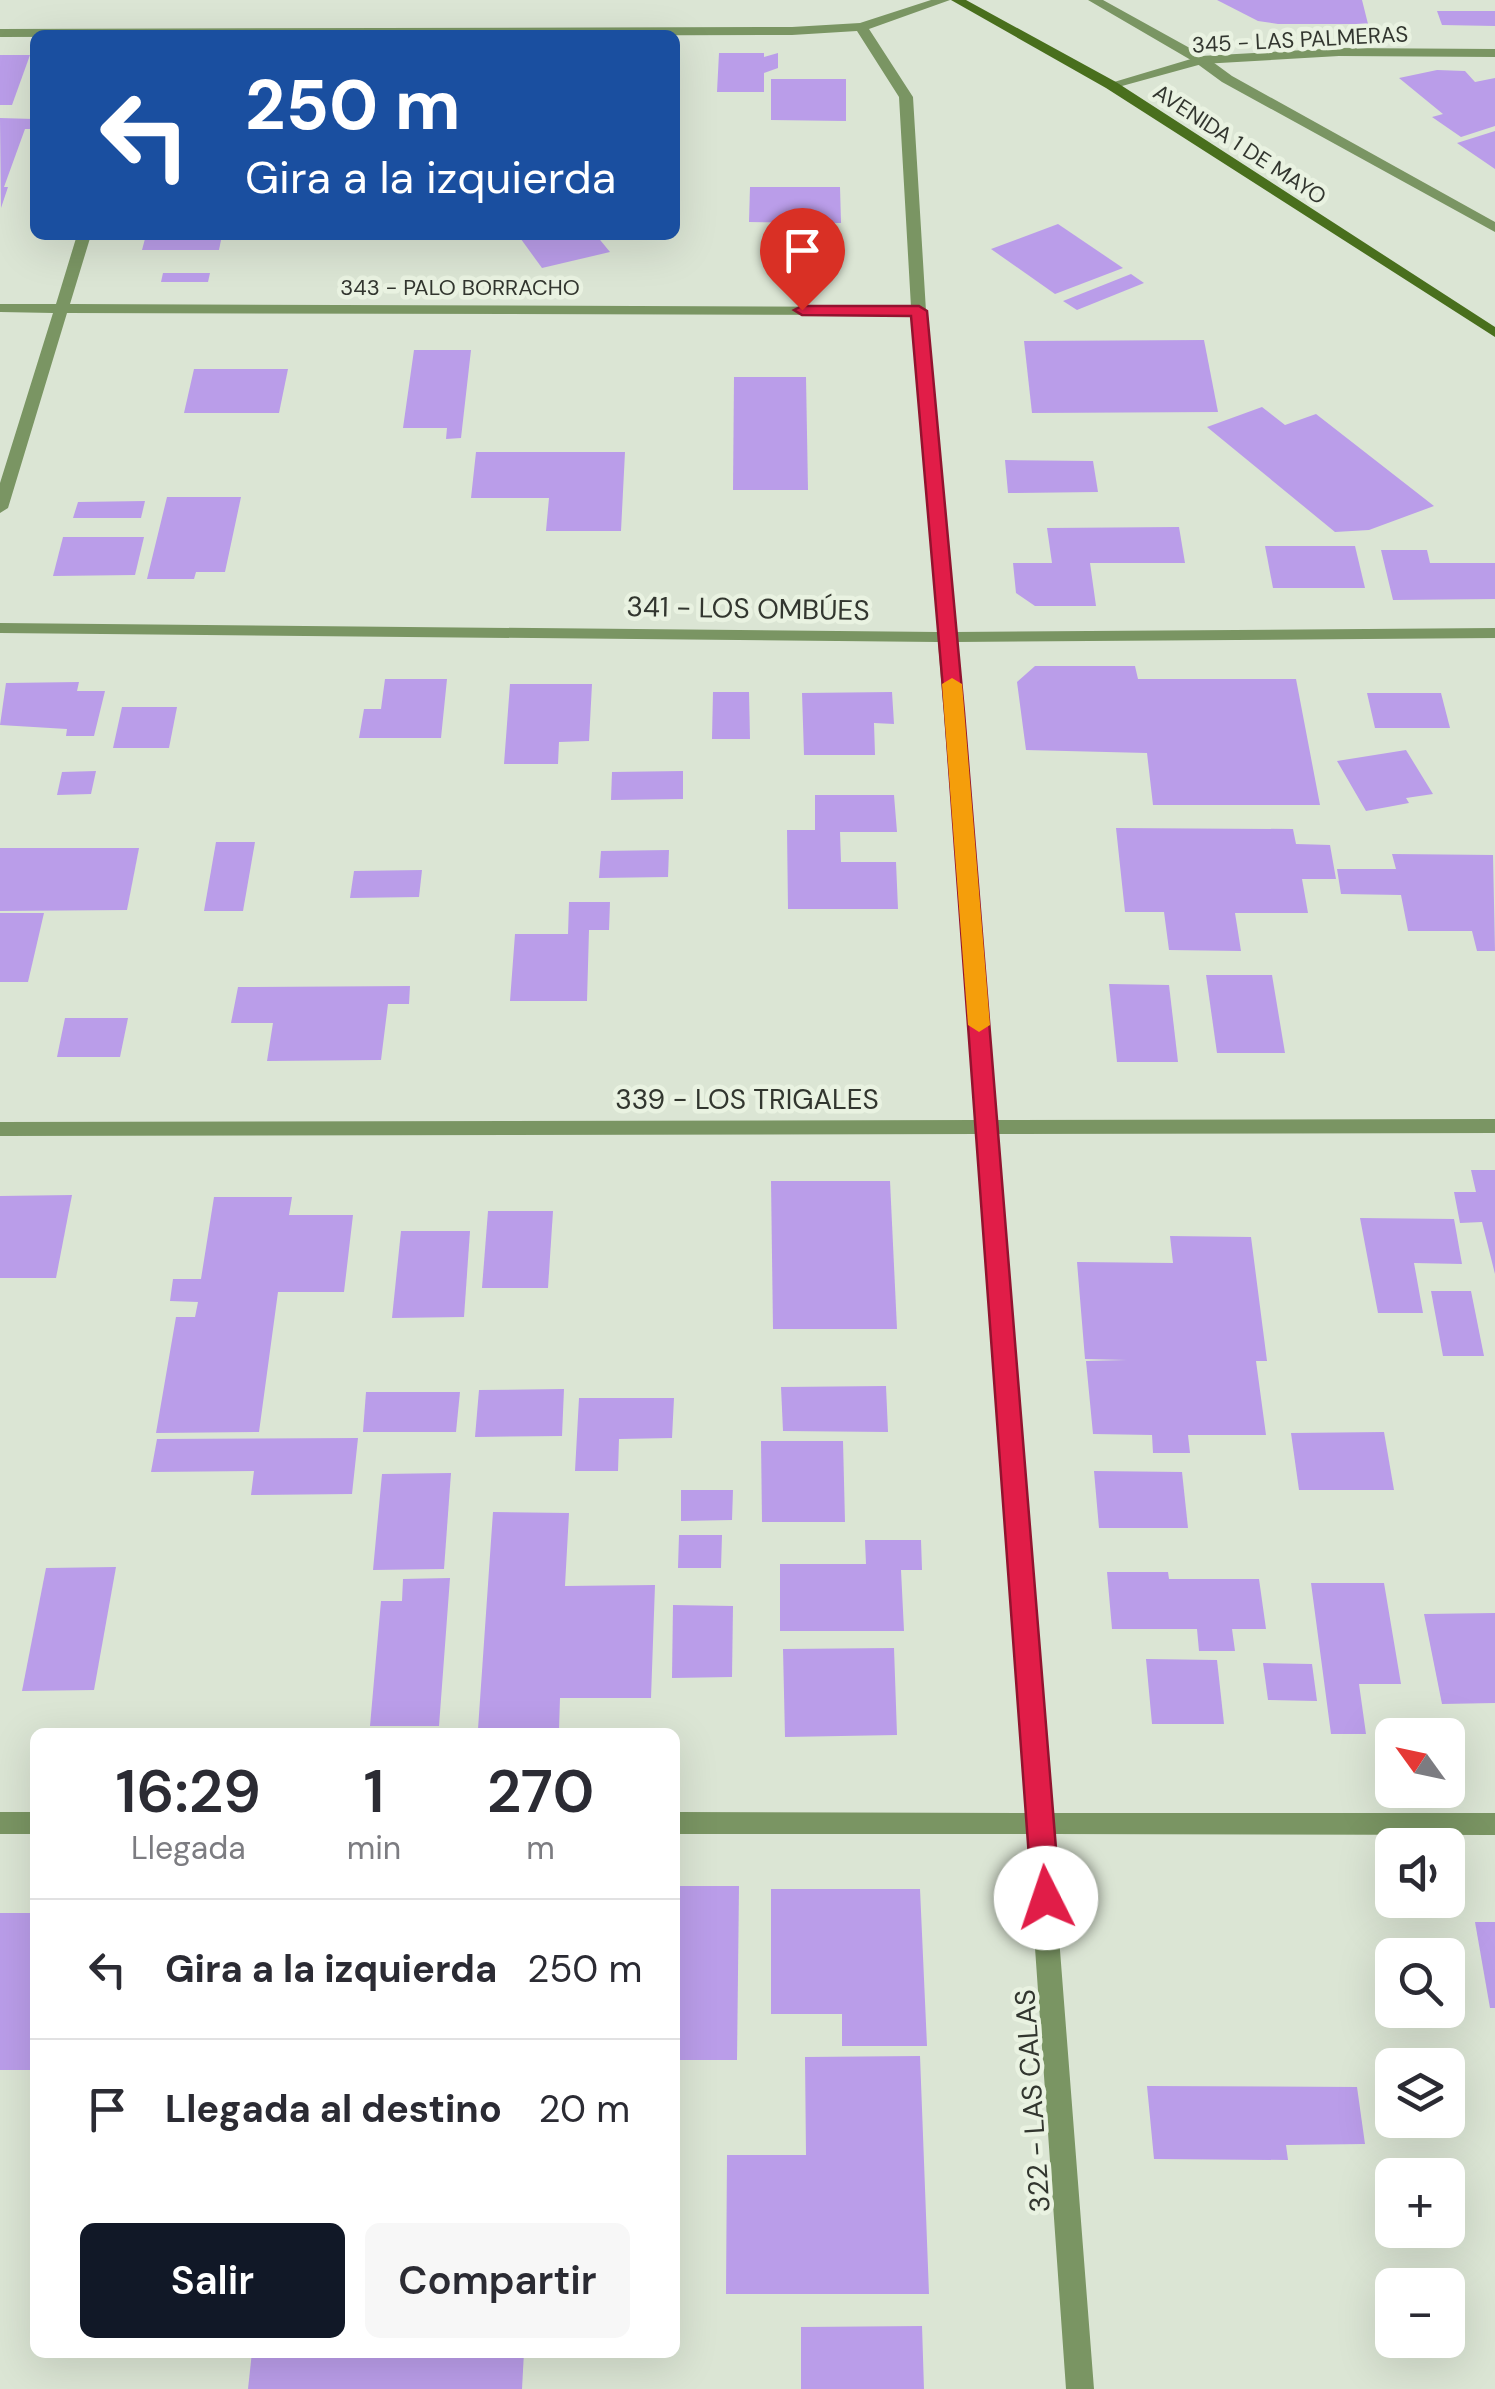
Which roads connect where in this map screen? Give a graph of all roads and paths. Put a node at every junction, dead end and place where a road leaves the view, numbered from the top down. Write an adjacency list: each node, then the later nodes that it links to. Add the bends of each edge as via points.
1 (944, 0): 4 (street)
2 (957, 0): 10 (main road, AVENIDA 1 DE MAYO)
3 (1094, 0): 9 (street)
4 (861, 27): 5 (street); 15 (street, 322 - LAS CALAS, via 906,97)
5 (680, 32)
6 (0, 33): 7 (street)
7 (30, 33)
8 (1495, 53): 9 (street, 345 - LAS PALMERAS)
9 (1201, 60): 10 (street, 345 - LAS PALMERAS); 11 (street)
10 (1111, 86): 16 (main road, AVENIDA 1 DE MAYO)
11 (1495, 228)
12 (82, 240): 14 (street)
13 (0, 308): 14 (street, 343 - PALO BORRACHO)
14 (61, 308): 15 (street, 343 - PALO BORRACHO); 17 (street)
15 (919, 311): 20 (street, 322 - LAS CALAS)
16 (1495, 333)
17 (0, 508)
18 (0, 628): 20 (street, 341 - LOS OMBÚES)
19 (1495, 634): 20 (street, 341 - LOS OMBÚES)
20 (948, 637): 21 (street, 322 - LAS CALAS)
21 (987, 1125): 22 (street, 339 - LOS TRIGALES); 23 (street, 339 - LOS TRIGALES); 27 (street, 322 - LAS CALAS)
22 (1495, 1126)
23 (0, 1130)
24 (0, 1823): 25 (street)
25 (30, 1823)
26 (680, 1823): 27 (street)
27 (1040, 1823): 28 (street); 29 (street, 322 - LAS CALAS)
28 (1495, 1824)
29 (1080, 2389)

